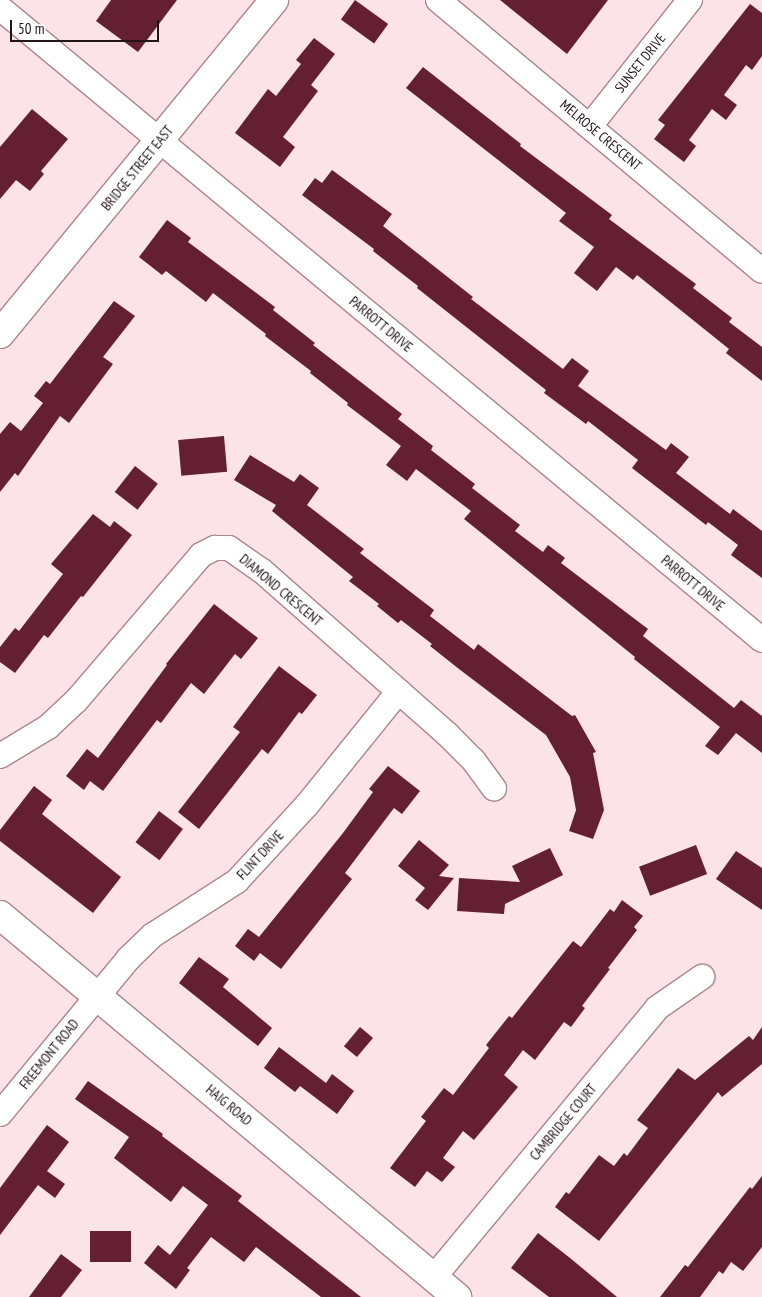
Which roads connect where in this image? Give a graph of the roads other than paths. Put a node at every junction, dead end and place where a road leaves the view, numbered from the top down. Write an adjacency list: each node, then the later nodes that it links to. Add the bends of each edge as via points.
1 (274, 0): 6 (street, BRIDGE STREET EAST)
2 (438, 0): 5 (street, MELROSE CRESCENT)
3 (690, 0): 5 (street, SUNSET DRIVE)
4 (0, 8): 6 (street, PARROTT DRIVE)
5 (590, 126): 7 (street, MELROSE CRESCENT)
6 (160, 140): 8 (street, BRIDGE STREET EAST); 9 (street, PARROTT DRIVE)
7 (762, 272)
8 (0, 334)
9 (762, 640)
10 (399, 691): 11 (street, DIAMOND CRESCENT, via 261,570 229,548 215,548 201,555 76,701 48,727); 12 (street, DIAMOND CRESCENT, via 461,748); 15 (street, FLINT DRIVE, via 307,805 237,881 153,935 128,958)
11 (0, 756)
12 (494, 789)
13 (0, 915): 15 (street, HAIG ROAD)
14 (702, 977): 17 (street, CAMBRIDGE COURT, via 657,1008)
15 (98, 994): 16 (street, FREEMONT ROAD); 17 (street, HAIG ROAD)
16 (0, 1114)
17 (434, 1277): 18 (street, HAIG ROAD)
18 (457, 1297)

